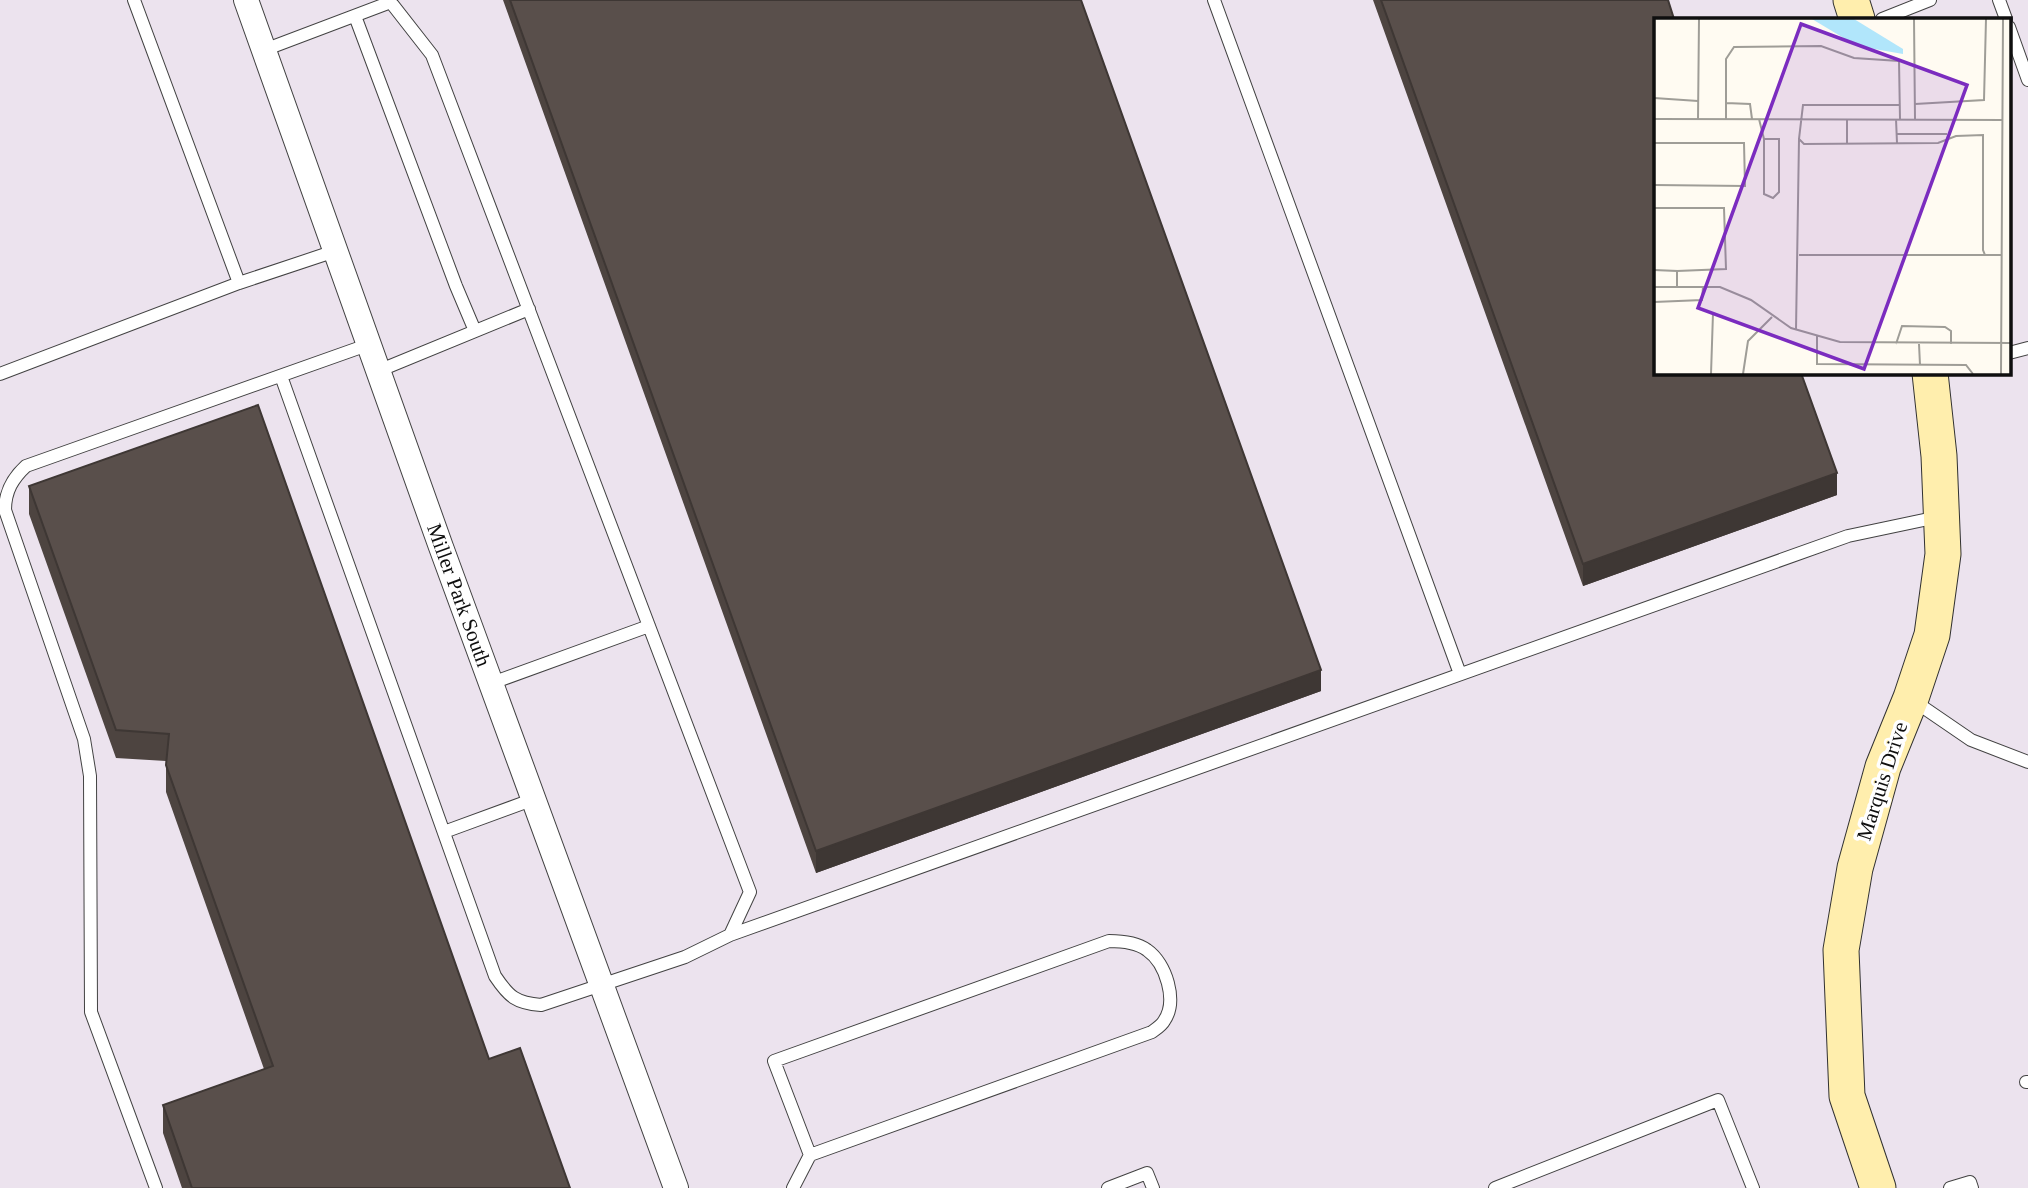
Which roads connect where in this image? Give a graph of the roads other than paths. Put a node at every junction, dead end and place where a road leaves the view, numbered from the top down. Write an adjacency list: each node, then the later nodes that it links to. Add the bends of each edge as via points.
1 (134, 0): 16 (lane)
2 (246, 0): 13 (street, Miller Park South)
3 (1214, 0): 28 (lane)
4 (1851, 0): 9 (street)
5 (1930, 0): 10 (lane)
6 (1999, 0): 11 (lane)
7 (390, 1): 8 (lane); 17 (lane, via 432,55)
8 (355, 16): 13 (lane); 18 (lane)
9 (1857, 18)
10 (1885, 18)
11 (2006, 18)
12 (2010, 30): 14 (lane)
13 (264, 50): 15 (street, Miller Park South)
14 (2028, 80)
15 (335, 251): 16 (lane); 19 (street, Miller Park South)
16 (239, 283): 23 (lane)
17 (529, 309): 18 (lane); 27 (lane)
18 (475, 331): 22 (lane)
19 (370, 344): 22 (street, Miller Park South); 25 (lane)
20 (2028, 348): 21 (lane)
21 (2010, 354)
22 (378, 371): 29 (street, Miller Park South)
23 (0, 374)
24 (1933, 374): 26 (street, Marquis Drive)
25 (281, 376): 33 (lane); 37 (lane, via 26,466 9,486 5,499 84,739 90,776 91,1012)
26 (1941, 516): 28 (lane, via 1848,536); 30 (street, Marquis Drive, via 1943,554 1932,635)
27 (649, 626): 29 (lane); 34 (lane, via 750,892)
28 (1460, 674): 34 (lane)
29 (492, 683): 32 (street, Miller Park South)
30 (1910, 698): 31 (lane, via 1971,740); 44 (street, Marquis Drive, via 1883,767 1855,868 1842,950 1847,1096)
31 (2028, 762)
32 (534, 799): 33 (lane); 35 (street, Miller Park South)
33 (444, 832): 35 (lane, via 495,976 506,993 522,1003 541,1005)
34 (730, 935): 35 (lane, via 685,957)
35 (602, 984): 38 (street, Miller Park South)
36 (810, 1155): 36 (lane, via 774,1061 1110,941 1147,950 1162,967 1171,993 1166,1019 1152,1032); 39 (lane)
37 (156, 1188)
38 (676, 1188)
39 (793, 1188)
40 (1108, 1188): 41 (lane, via 1147,1172)
41 (1153, 1188)
42 (1496, 1188): 43 (lane, via 1718,1100)
43 (1753, 1188)
44 (1878, 1188)
45 (1950, 1188): 46 (lane, via 1970,1182)
46 (1972, 1188)

